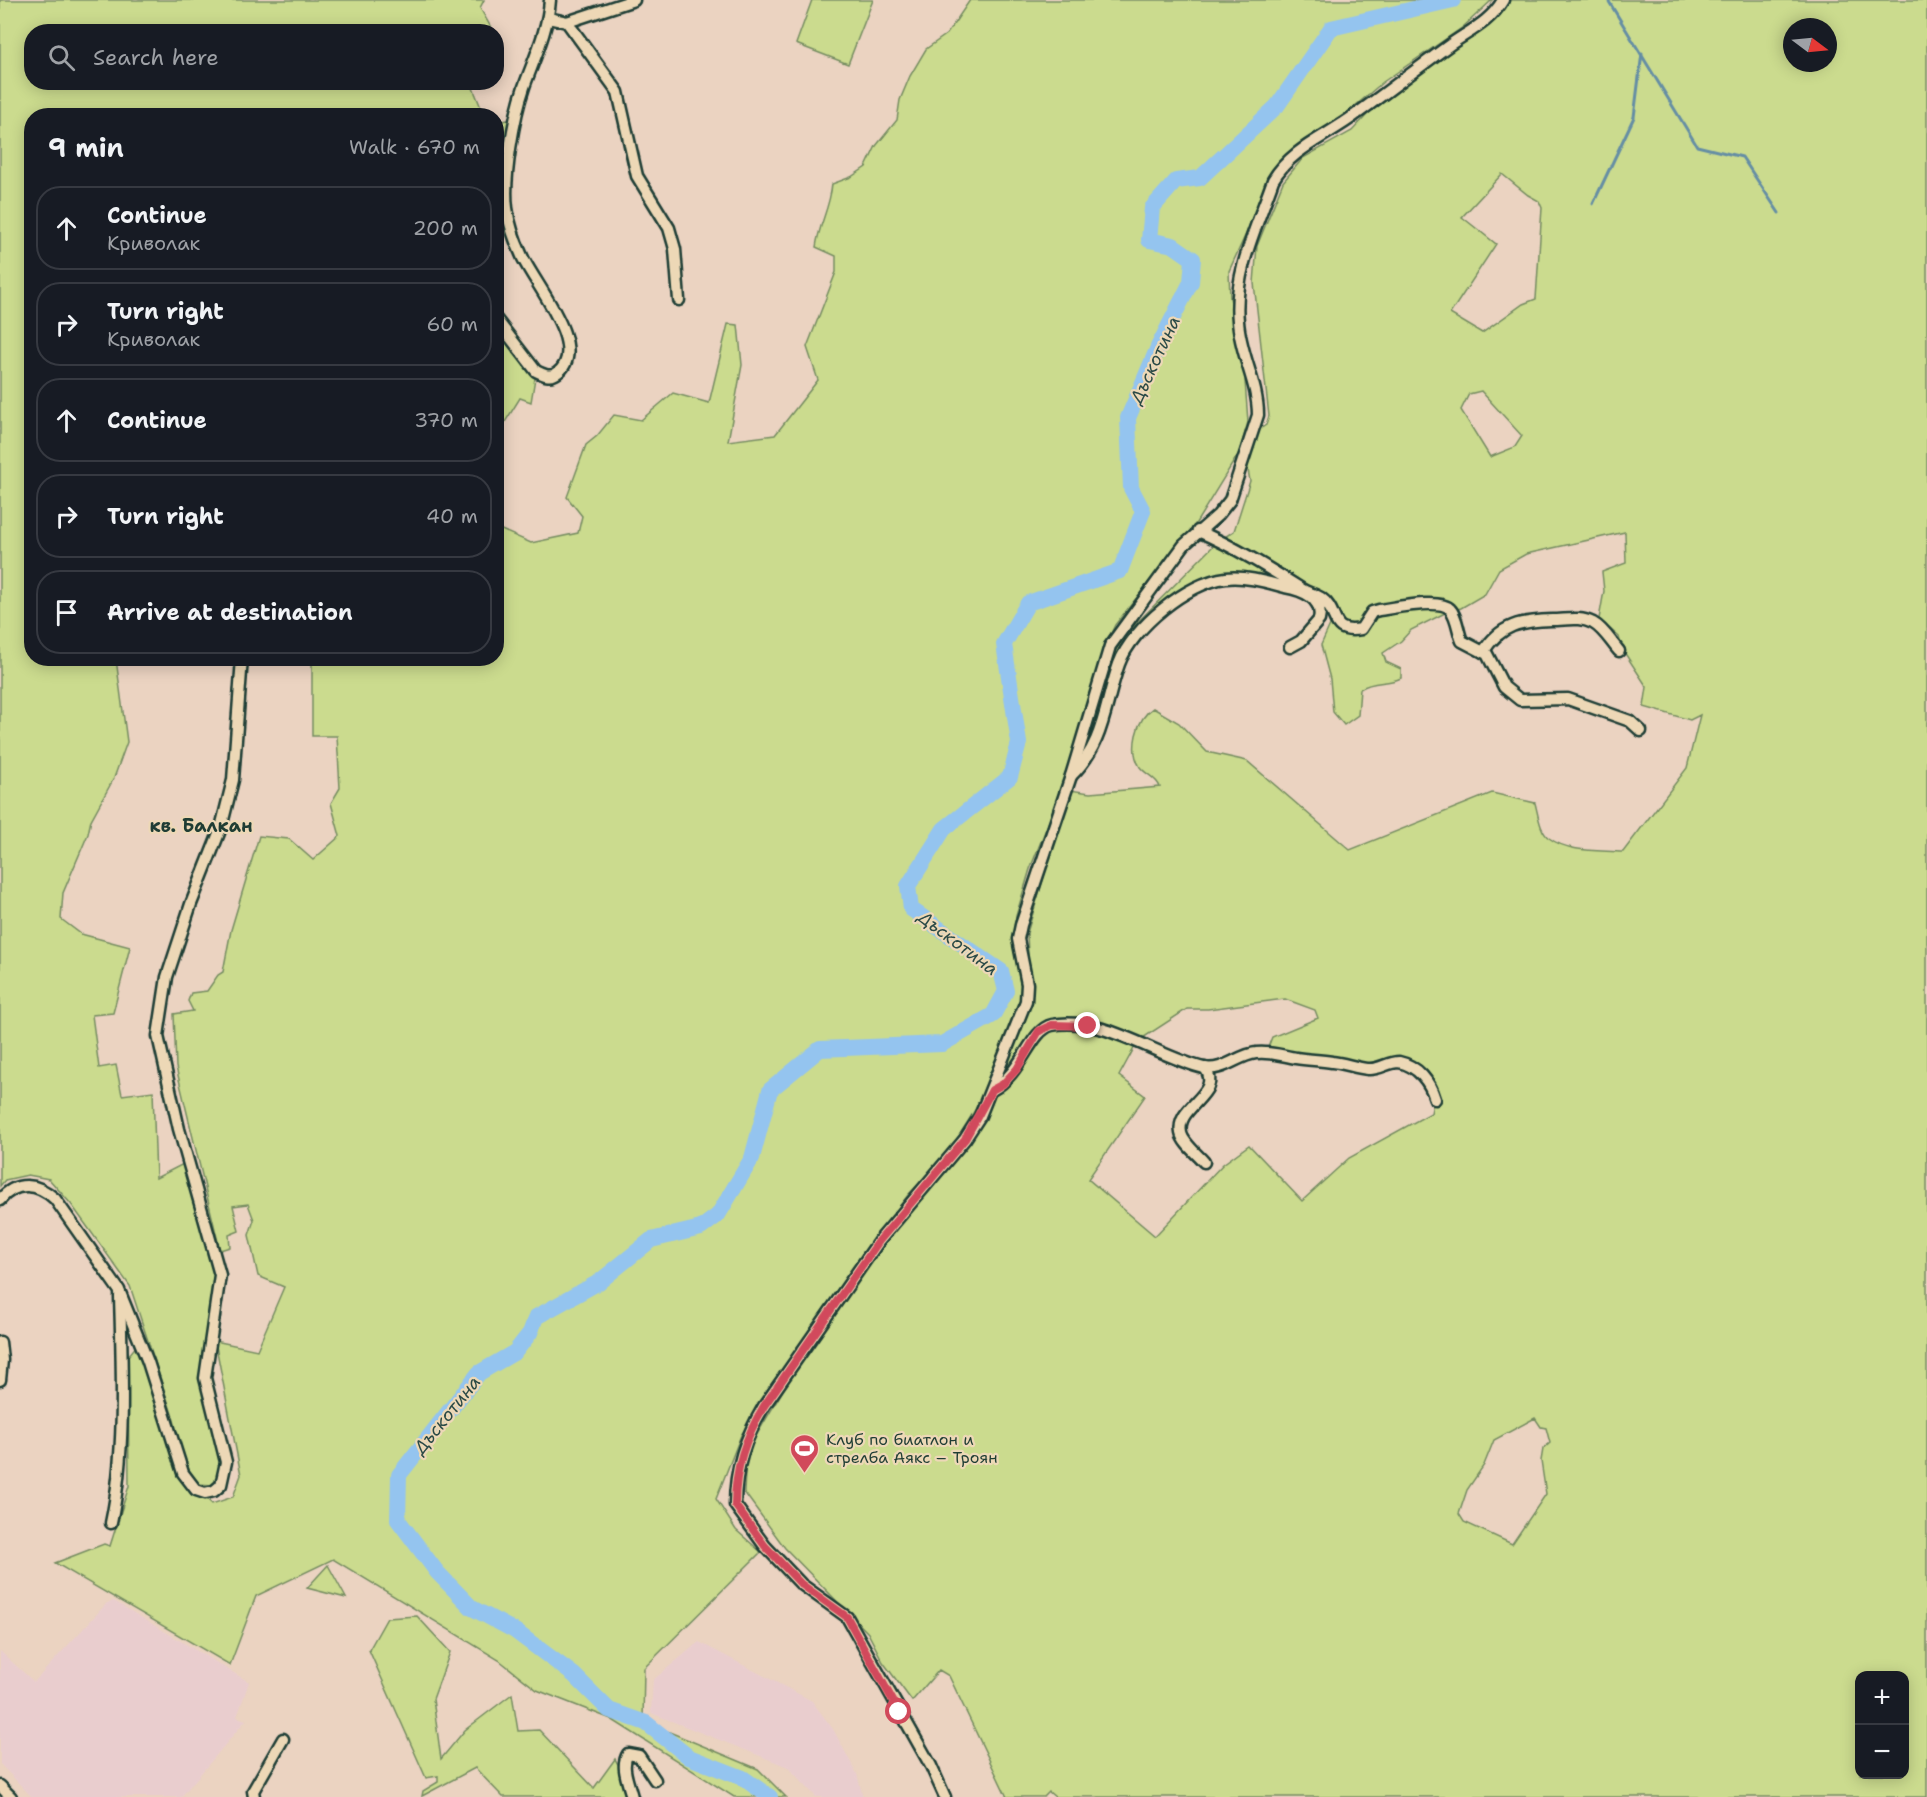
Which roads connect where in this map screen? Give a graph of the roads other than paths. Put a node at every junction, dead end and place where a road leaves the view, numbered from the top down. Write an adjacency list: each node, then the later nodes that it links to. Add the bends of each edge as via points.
1 (550, 0): 4 (street)
2 (634, 0): 5 (street)
3 (1503, 0): 8 (street, via 1486,22 1297,152 1273,180 1239,286 1237,320 1242,352 1258,402 1257,415 1230,500)
4 (548, 18): 5 (street); 7 (street, via 523,91 510,157 507,197 513,234 522,257 564,330 568,353 565,365 553,375 536,371)
5 (567, 22): 6 (street, via 618,92 637,176 669,228 675,249)
6 (679, 300)
7 (504, 329)
8 (1198, 531): 9 (street, via 1261,563); 15 (street, via 1110,646)
9 (1304, 591): 10 (street, via 1319,608 1319,620 1301,641); 12 (street, via 1324,600 1338,626 1350,629 1361,629 1372,612 1379,610 1445,606 1452,611 1462,641); 15 (street, via 1244,579 1223,579 1163,609 1138,632 1120,661 1095,747)
10 (1290, 647)
11 (1619, 651): 12 (street, via 1600,628 1574,618 1511,625 1494,636)
12 (1483, 652): 14 (street, via 1493,662 1508,693 1520,700 1568,699 1630,721)
13 (241, 666): 21 (street, via 233,780 221,828 167,977 158,1036 179,1129 220,1275 205,1378 226,1462 221,1485 214,1491 196,1490 183,1473 148,1362)
14 (1641, 731)
15 (1071, 776): 17 (street, via 1021,925 1019,947 1027,984 1026,1001)
16 (1205, 1068): 17 (street, via 1088,1026 1052,1025 1039,1031 1017,1069); 18 (street, via 1221,1067 1259,1052 1366,1069 1399,1062 1422,1076); 19 (street, via 1209,1077 1207,1089 1186,1111 1180,1129 1182,1137)
17 (992, 1090): 31 (street, via 965,1139 879,1241 752,1426 739,1460 735,1505 765,1546 801,1584 847,1617)
18 (1435, 1099)
19 (1204, 1162)
20 (0, 1200): 21 (street, via 19,1186 46,1191)
21 (119, 1290): 24 (street, via 122,1369 117,1498)
22 (0, 1342): 23 (street)
23 (0, 1380)
24 (111, 1523)
25 (283, 1739): 29 (street, via 253,1791)
26 (655, 1780): 30 (street, via 639,1756 628,1754 625,1770)
27 (0, 1786): 28 (street)
28 (11, 1797)
29 (254, 1797)
30 (632, 1797)
31 (945, 1797)

